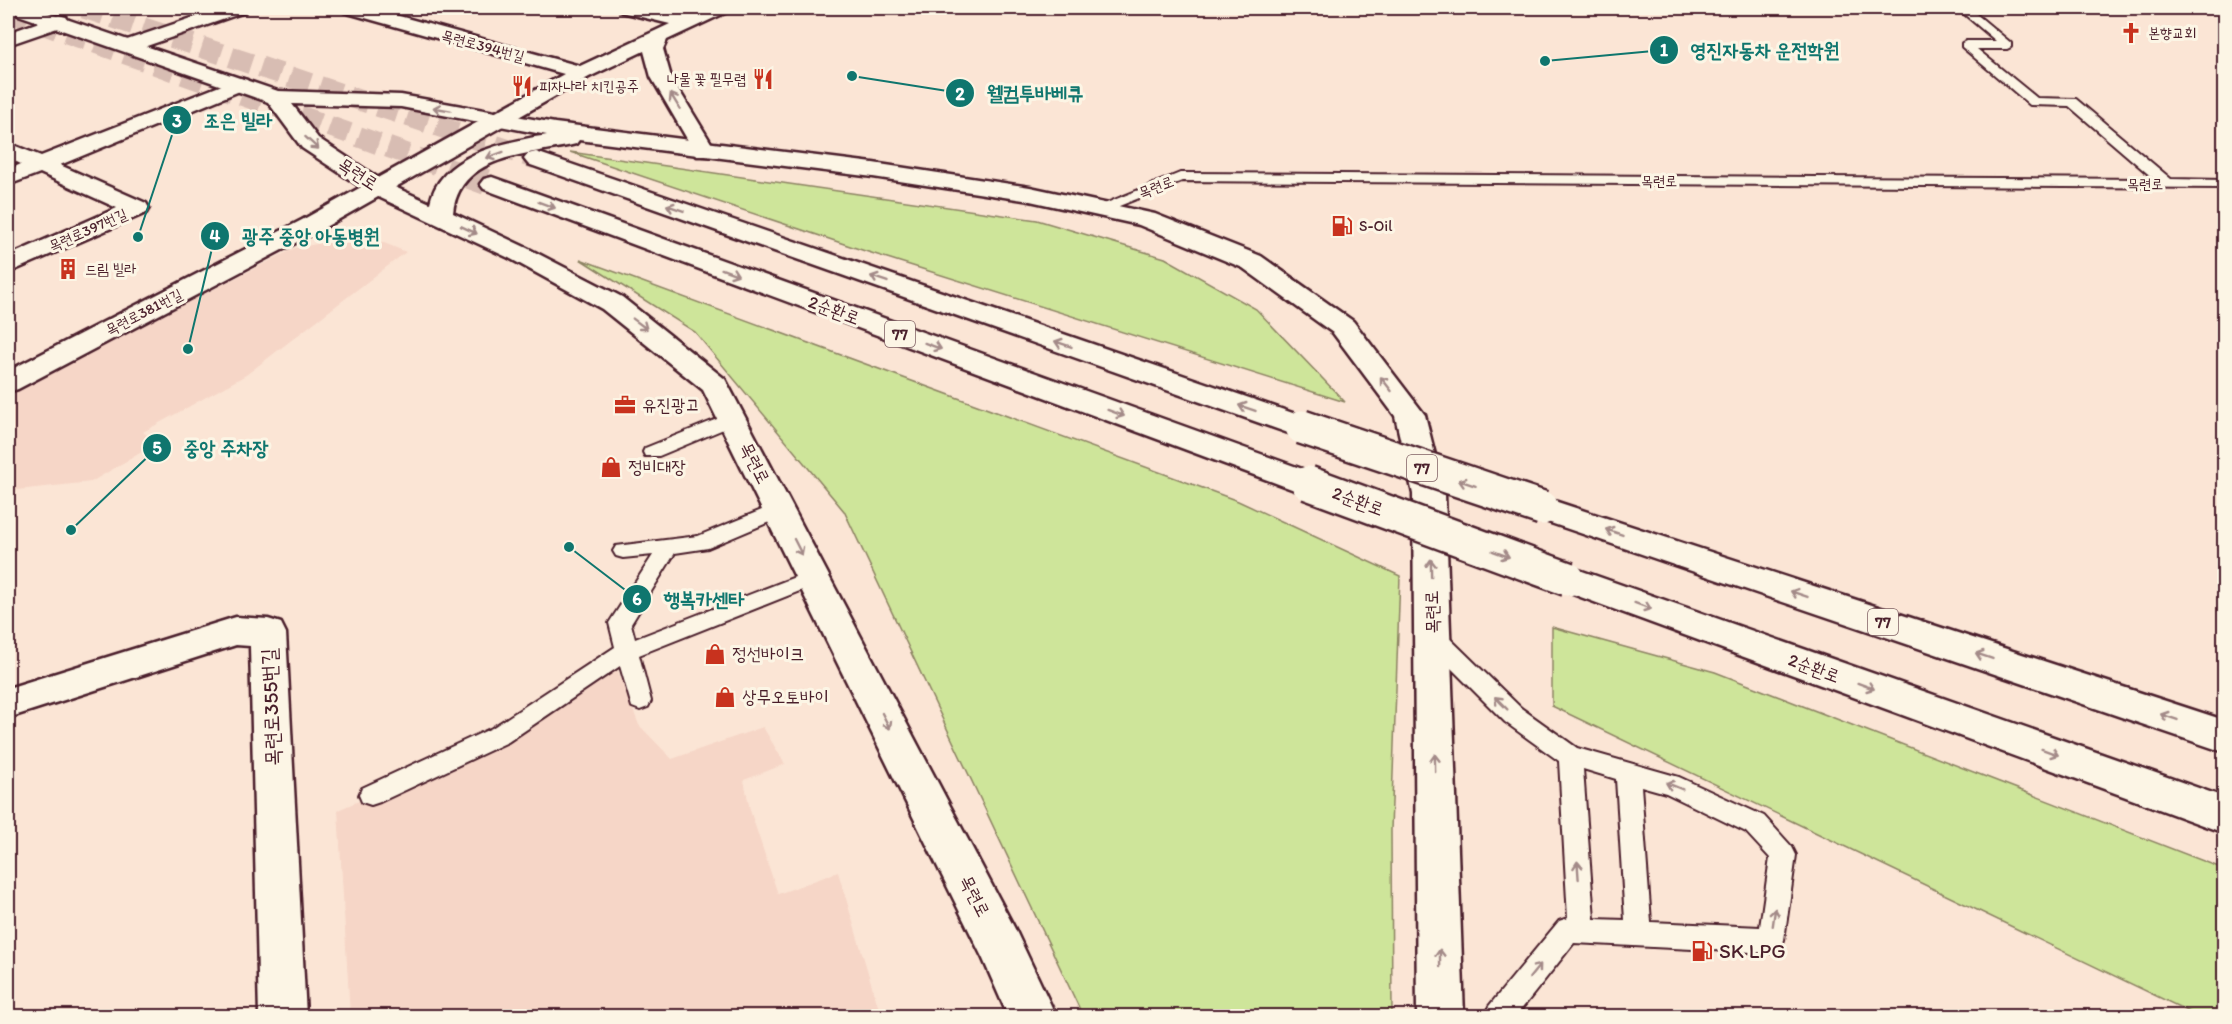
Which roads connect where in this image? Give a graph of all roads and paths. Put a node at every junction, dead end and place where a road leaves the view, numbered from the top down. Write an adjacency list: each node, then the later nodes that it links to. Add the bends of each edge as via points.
1 (17, 8): 7 (main road, 목련로)
2 (238, 8): 11 (main road)
3 (351, 8): 12 (main road, 목련로394번길)
4 (628, 8): 8 (main road)
5 (720, 8): 8 (main road, 목련로381번길)
6 (1963, 8): 23 (lane, via 2007,45 1966,45 2034,102 2072,102)
7 (59, 21): 10 (main road); 11 (main road, 목련로)
8 (686, 22): 9 (main road, 목련로381번길)
9 (660, 34): 12 (main road, 목련로381번길); 18 (main road, one-way to 9, via 662,77 653,49)
10 (8, 39)
11 (131, 45): 13 (main road, 목련로)
12 (582, 74): 15 (main road, 목련로381번길)
13 (240, 84): 14 (main road, 목련로); 20 (main road)
14 (276, 97): 15 (main road, 목련로, one-way to 14, via 401,102); 25 (main road, 목련로, one-way to 25, via 310,143)
15 (500, 119): 16 (main road, 목련로); 25 (main road, 목련로381번길)
16 (593, 135): 18 (main road, 목련로); 27 (main road, one-way to 27, via 549,141 478,162 445,190)
17 (8, 150): 20 (main road, 목련로397번길)
18 (705, 151): 26 (main road, 목련로, via 895,174 1030,194)
19 (536, 159): 40 (main road, 77, one-way to 19, bridge, via 1302,428)
20 (42, 164): 21 (main road); 28 (main road, 목련로397번길, via 137,208)
21 (8, 178)
22 (492, 184): 44 (main road, 2순환로 / 77, one-way to 44, bridge)
23 (2168, 184): 24 (lane, 목련로); 26 (lane, 목련로, via 1180,177)
24 (2224, 184)
25 (378, 188): 27 (main road, 목련로); 29 (main road, 목련로381번길)
26 (1099, 209): 36 (main road, 목련로, one-way to 26, via 1429,494 1410,415 1343,327 1252,262 1146,219)
27 (440, 216): 30 (main road, 목련로, one-way to 30, via 518,252 612,303 715,385)
28 (8, 266)
29 (8, 383)
30 (732, 419): 31 (lane); 32 (main road, 목련로)
31 (652, 452)
32 (779, 510): 33 (lane, via 701,543); 35 (main road, 목련로, one-way to 35)
33 (669, 546): 34 (lane); 37 (lane, via 620,624)
34 (624, 551)
35 (813, 578): 37 (lane); 48 (main road, 목련로, one-way to 48, via 999,944)
36 (1432, 635): 41 (lane, one-way to 36, via 1513,715); 49 (main road, 목련로, one-way to 36)
37 (626, 651): 38 (lane); 43 (lane, via 500,735)
38 (640, 701)
39 (8, 703): 47 (main road, 목련로355번길, via 236,631 268,633)
40 (2224, 736)
41 (1570, 756): 42 (lane); 45 (lane, one-way to 41)
42 (1628, 773): 46 (lane); 46 (lane, one-way to 42, via 1771,940 1783,855 1755,824 1671,784)
43 (371, 795)
44 (2224, 815)
45 (1582, 929): 46 (lane); 50 (lane, one-way to 45, via 1568,930)
46 (1639, 932)
47 (284, 1017)
48 (1032, 1017)
49 (1441, 1017)
50 (1498, 1017)

